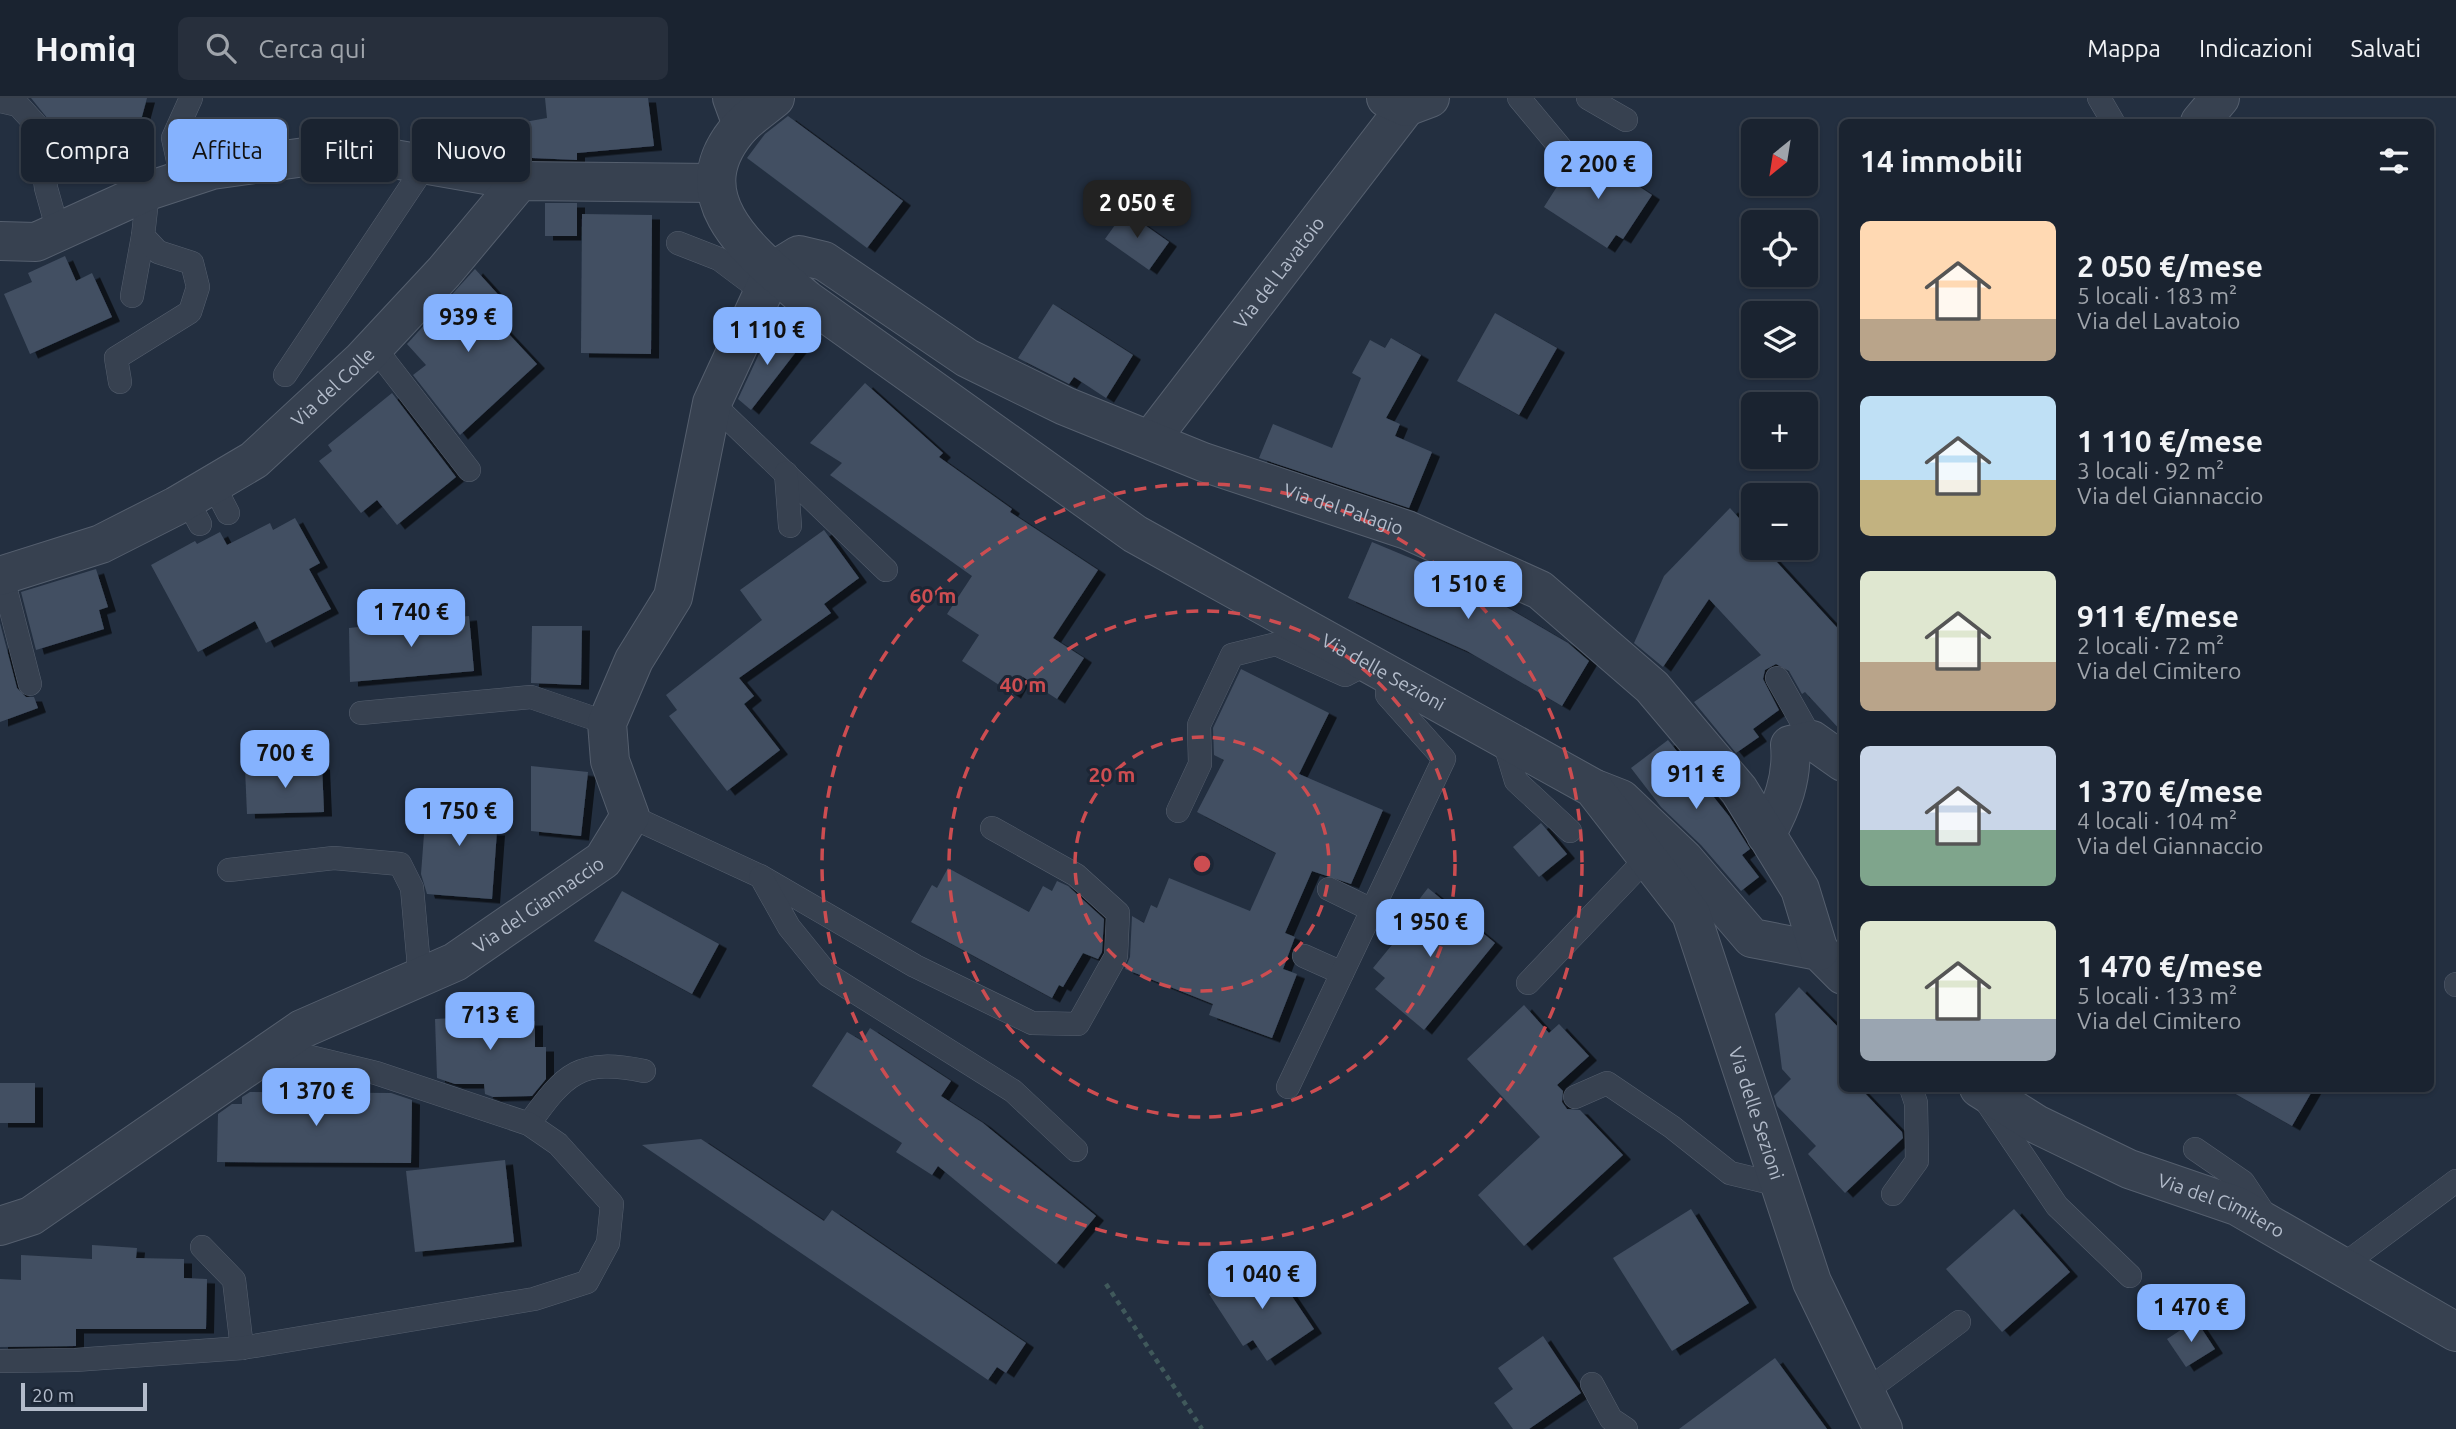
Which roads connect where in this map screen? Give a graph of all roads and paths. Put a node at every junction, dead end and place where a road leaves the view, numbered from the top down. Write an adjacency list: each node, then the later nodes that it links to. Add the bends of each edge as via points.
1 (191, 98): 19 (lane, via 173,138)
2 (775, 98): 9 (street)
3 (1519, 98): 13 (lane)
4 (1588, 98): 12 (lane)
5 (2099, 98): 10 (lane)
6 (2220, 98): 11 (street)
7 (0, 101): 20 (lane, via 18,105 39,128 46,188)
8 (1407, 101): 30 (street, Via del Lavatoio)
9 (737, 112): 18 (street)
10 (2111, 119)
11 (2202, 119)
12 (1626, 120)
13 (1564, 152)
14 (412, 162): 19 (street, via 348,151 212,170)
15 (530, 181): 18 (street)
16 (414, 182): 27 (lane)
17 (519, 182): 26 (street, Via del Colle)
18 (714, 183): 24 (street, Via delle Sezioni, via 730,228)
19 (165, 185): 20 (street); 21 (lane)
20 (58, 232): 22 (street, via 36,242)
21 (143, 236): 25 (lane); 28 (lane, via 158,251 192,263 198,287 190,312 117,358)
22 (0, 241)
23 (678, 243): 24 (lane)
24 (768, 281): 29 (street); 30 (street, Via del Palagio, via 799,255 824,261 967,358 1066,406); 36 (street, Via delle Sezioni, via 807,300 1135,534)
25 (132, 296)
26 (374, 347): 31 (lane); 35 (street, Via del Colle, via 207,505)
27 (285, 375)
28 (120, 382)
29 (712, 403): 32 (lane); 40 (street, via 673,597 634,660)
30 (1151, 439): 49 (street, Via del Palagio, via 1203,462 1407,530 1540,590 1652,687 1739,790)
31 (469, 470)
32 (786, 474): 33 (lane); 34 (lane)
33 (790, 526)
34 (886, 570)
35 (1, 575): 38 (lane)
36 (1378, 668): 41 (street, Via delle Sezioni); 45 (lane, via 1345,676 1276,645 1232,655 1199,725 1200,764); 54 (lane, via 1387,695 1444,758)
37 (1777, 678): 42 (lane)
38 (30, 684)
39 (361, 713): 40 (lane, via 531,697)
40 (607, 723): 46 (street, via 610,761)
41 (1503, 738): 44 (street, Via delle Sezioni); 48 (lane, via 1516,780)
42 (1812, 740): 43 (street); 49 (street, via 1790,745 1792,769 1779,812)
43 (1839, 759)
44 (1593, 789): 50 (street, Via delle Sezioni); 56 (street, via 1620,799 1684,859 1752,938)
45 (1178, 811)
46 (630, 816): 52 (lane); 58 (street, Via del Giannaccio, via 603,860 455,962)
47 (992, 828): 52 (lane, via 1076,875 1118,914 1116,956 1078,1024 1032,1023 915,966)
48 (1570, 831)
49 (1766, 835): 56 (street, Via del Palagio, via 1800,889)
50 (1647, 858): 59 (lane); 71 (street, Via delle Sezioni, via 1691,914)
51 (229, 870): 58 (lane, via 334,858 400,864 412,888)
52 (760, 876): 69 (lane, via 789,927 828,975 1013,1091)
53 (1329, 889): 54 (lane)
54 (1372, 910): 57 (lane)
55 (1304, 956): 57 (lane)
56 (1831, 963)
57 (1342, 973): 62 (lane)
58 (420, 978): 60 (street, Via del Giannaccio, via 302,1029)
59 (1528, 983)
60 (260, 1060): 67 (lane, via 310,1057 376,1073); 73 (street, Via del Giannaccio, via 31,1216)
61 (643, 1071): 67 (lane, via 610,1064 582,1069 554,1088)
62 (1287, 1087)
63 (1912, 1092): 72 (lane, via 1917,1161)
64 (1981, 1092): 77 (lane, via 2057,1206)
65 (1984, 1092): 74 (street, Via del Cimitero, via 2036,1124 2129,1169 2237,1206)
66 (1574, 1097): 71 (lane, via 1607,1083 1730,1173)
67 (529, 1124): 81 (lane, via 558,1144 612,1204 608,1243 587,1282 534,1299)
68 (2195, 1149): 74 (lane, via 2243,1182)
69 (1076, 1150)
70 (2456, 1181): 76 (lane)
71 (1780, 1185): 84 (street, Via delle Sezioni, via 1812,1282)
72 (1893, 1194)
73 (0, 1226)
74 (2272, 1226): 76 (street, Via del Cimitero)
75 (202, 1247): 81 (lane, via 234,1280)
76 (2342, 1266): 80 (street, Via del Cimitero)
77 (2130, 1276)
78 (1106, 1284): 85 (path)
79 (1959, 1321): 84 (lane)
80 (2456, 1332)
81 (242, 1348): 82 (lane)
82 (0, 1361)
83 (1592, 1384): 86 (lane, via 1611,1419)
84 (1865, 1392): 87 (street, Via delle Sezioni)
85 (1202, 1429)
86 (1626, 1429)
87 (1883, 1429)

